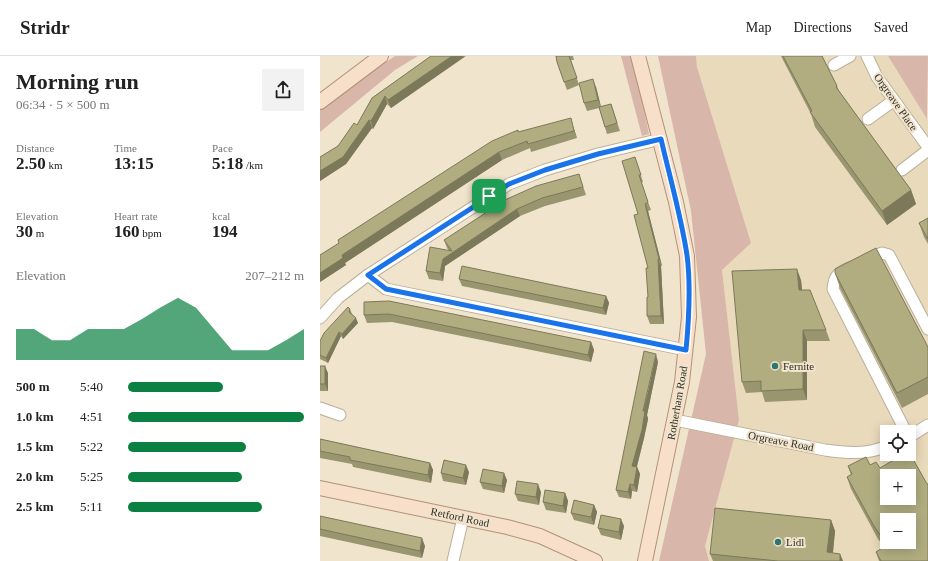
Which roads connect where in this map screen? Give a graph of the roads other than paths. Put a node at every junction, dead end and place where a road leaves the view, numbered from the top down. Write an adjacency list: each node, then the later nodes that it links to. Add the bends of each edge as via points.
1 (382, 56): 6 (main road)
2 (638, 56): 9 (main road, Rotherham Road)
3 (850, 56): 5 (street)
4 (868, 56): 7 (street, Orgreave Place)
5 (834, 65)
6 (322, 98)
7 (893, 101): 8 (street); 10 (street, Orgreave Place)
8 (868, 119)
9 (661, 139): 13 (street, via 552,168 509,184); 16 (main road, Rotherham Road, via 687,256 689,317)
10 (928, 146)
11 (928, 150): 12 (street)
12 (902, 170)
13 (368, 275): 14 (street, via 338,298); 16 (street, via 386,289)
14 (320, 318)
15 (928, 329): 20 (street, via 889,255 882,253 838,273 834,279 833,288)
16 (686, 350): 19 (main road, Rotherham Road)
17 (320, 408): 18 (street)
18 (340, 415)
19 (675, 420): 23 (street, Orgreave Road, via 825,450 850,453); 28 (main road, Rotherham Road)
20 (902, 425)
21 (928, 425): 22 (street)
22 (916, 433)
23 (880, 449)
24 (320, 488): 25 (main road, Retford Road)
25 (463, 518): 26 (street); 27 (main road, Retford Road, via 540,536)
26 (453, 561)
27 (595, 561)
28 (645, 561)

